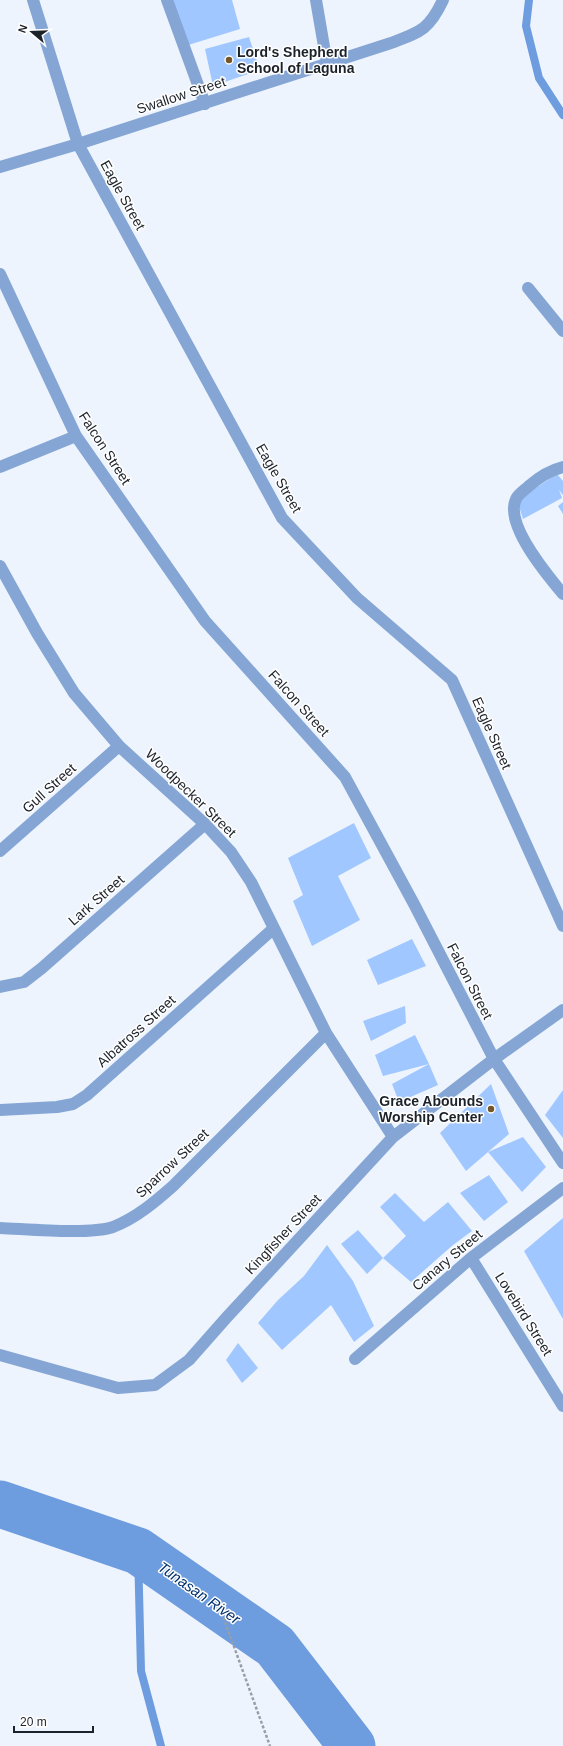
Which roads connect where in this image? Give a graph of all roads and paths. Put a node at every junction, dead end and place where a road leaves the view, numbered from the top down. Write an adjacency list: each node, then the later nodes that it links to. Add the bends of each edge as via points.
1 (34, 0): 7 (street, Eagle Street)
2 (167, 0): 6 (street)
3 (316, 0): 5 (street)
4 (443, 0): 5 (street, Swallow Street, via 434,19 416,34)
5 (327, 64): 6 (street, Swallow Street)
6 (205, 104): 7 (street, Swallow Street)
7 (78, 144): 8 (street, Swallow Street); 20 (street, Eagle Street, via 282,518 357,598 452,680)
8 (0, 167)
9 (0, 274): 12 (street, Falcon Street)
10 (528, 288): 11 (street)
11 (563, 331)
12 (76, 436): 13 (street); 25 (street, Falcon Street, via 205,621 345,777)
13 (0, 467)
14 (563, 467): 16 (street, via 555,469 532,484 516,498 513,518 524,540)
15 (0, 566): 17 (street, Woodpecker Street, via 74,693)
16 (563, 594)
17 (119, 746): 18 (street, Woodpecker Street); 19 (street, Gull Street)
18 (205, 824): 21 (street, Woodpecker Street, via 231,852 251,882); 22 (street, Lark Street, via 42,968 24,982)
19 (0, 851)
20 (563, 926)
21 (273, 928): 24 (street, Woodpecker Street); 26 (street, Albatross Street, via 87,1095 73,1104 57,1107)
22 (0, 987)
23 (563, 1010): 25 (street, Kingfisher Street)
24 (326, 1032): 27 (street, Woodpecker Street); 30 (street, Sparrow Street, via 173,1186 152,1205 131,1218 112,1227 91,1230)
25 (494, 1059): 27 (street, Kingfisher Street); 28 (street, Falcon Street)
26 (0, 1110)
27 (393, 1137): 32 (street, Kingfisher Street, via 189,1360 155,1385 118,1388)
28 (563, 1163)
29 (563, 1188): 31 (street, Canary Street)
30 (0, 1228)
31 (471, 1258): 33 (street, Canary Street); 34 (street, Lovebird Street)
32 (0, 1355)
33 (354, 1359)
34 (563, 1406)
35 (220, 1608): 36 (path)
36 (270, 1746)

